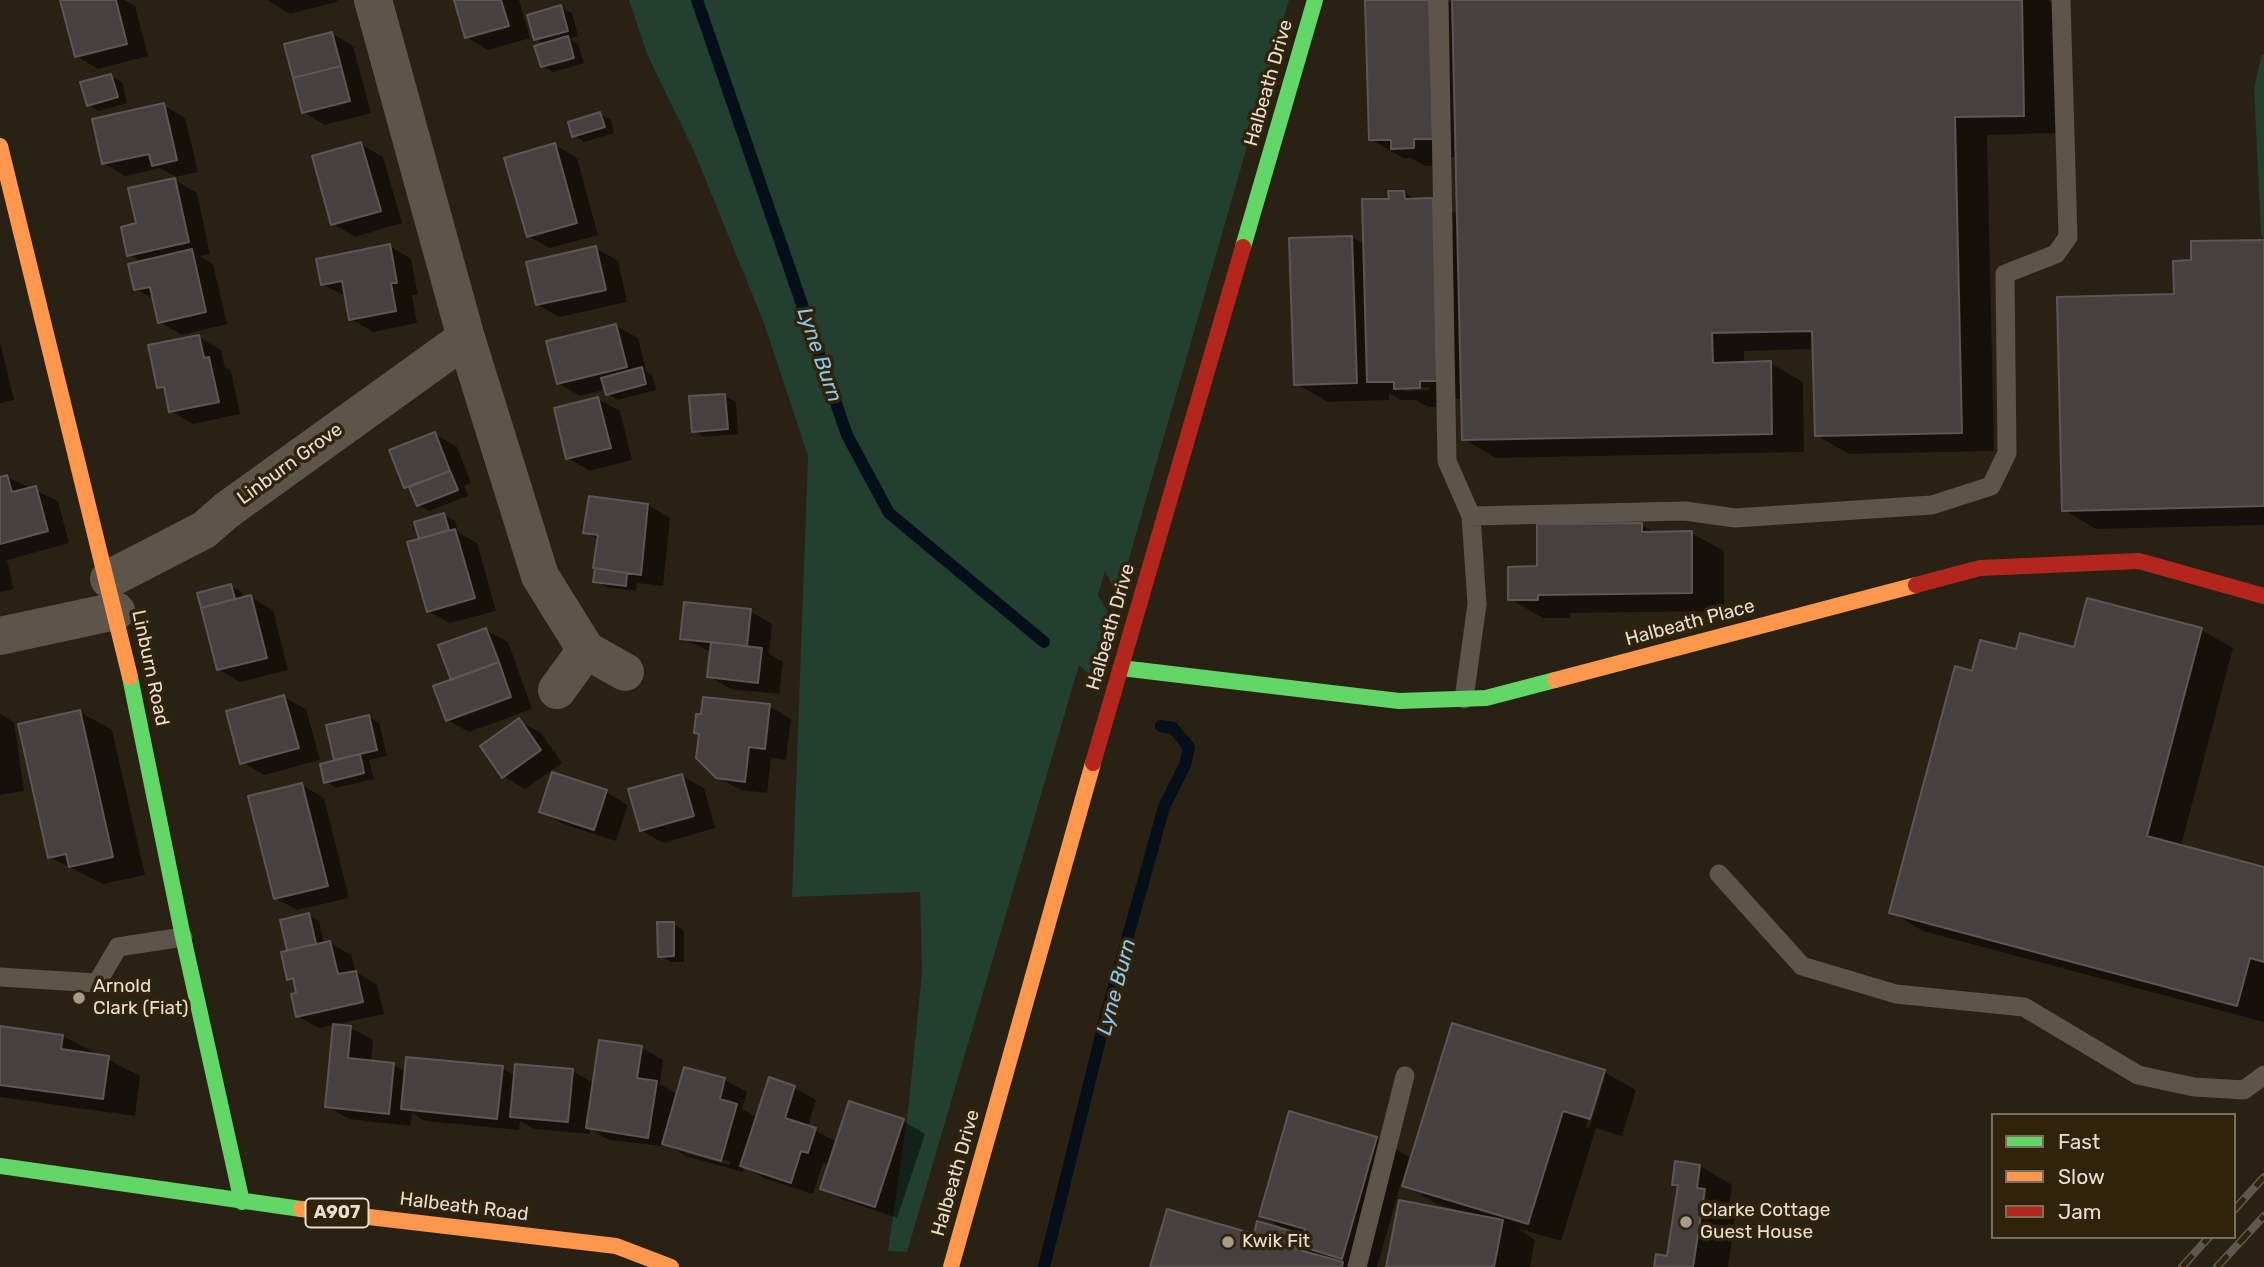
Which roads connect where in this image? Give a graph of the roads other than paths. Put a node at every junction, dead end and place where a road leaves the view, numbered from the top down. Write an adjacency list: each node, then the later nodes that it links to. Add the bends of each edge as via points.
1 (373, 0): 6 (street)
2 (1315, 0): 12 (street, Halbeath Drive)
3 (1439, 0): 7 (lane, via 1447,461)
4 (2061, 0): 7 (lane, via 2068,237 2056,254 2005,274 2007,453 1991,486 1932,505 1735,518 1685,511)
5 (0, 146): 8 (street, Linburn Road)
6 (466, 338): 8 (street, Linburn Grove); 11 (street, via 540,576)
7 (1471, 516): 15 (lane, via 1477,604)
8 (113, 595): 10 (street, Linburn Grove); 17 (street, Linburn Road)
9 (2264, 596): 15 (street, Halbeath Place, via 2139,561 1980,568 1486,698)
10 (0, 636)
11 (586, 650): 13 (street); 14 (street)
12 (1121, 668): 15 (street, Halbeath Place, via 1399,701); 24 (street, Halbeath Drive)
13 (625, 672)
14 (557, 690)
15 (1464, 699)
16 (1719, 874): 19 (lane, via 1802,966 1896,994 2024,1007 2138,1075 2194,1087 2244,1090)
17 (183, 937): 18 (lane, via 118,947 97,983); 22 (street, Linburn Road)
18 (0, 978)
19 (2264, 1075)
20 (1405, 1076): 25 (lane)
21 (0, 1166): 22 (street, Halbeath Road / A907)
22 (242, 1202): 23 (street, Halbeath Road / A907, via 616,1246)
23 (671, 1267)
24 (951, 1267)
25 (1357, 1267)

